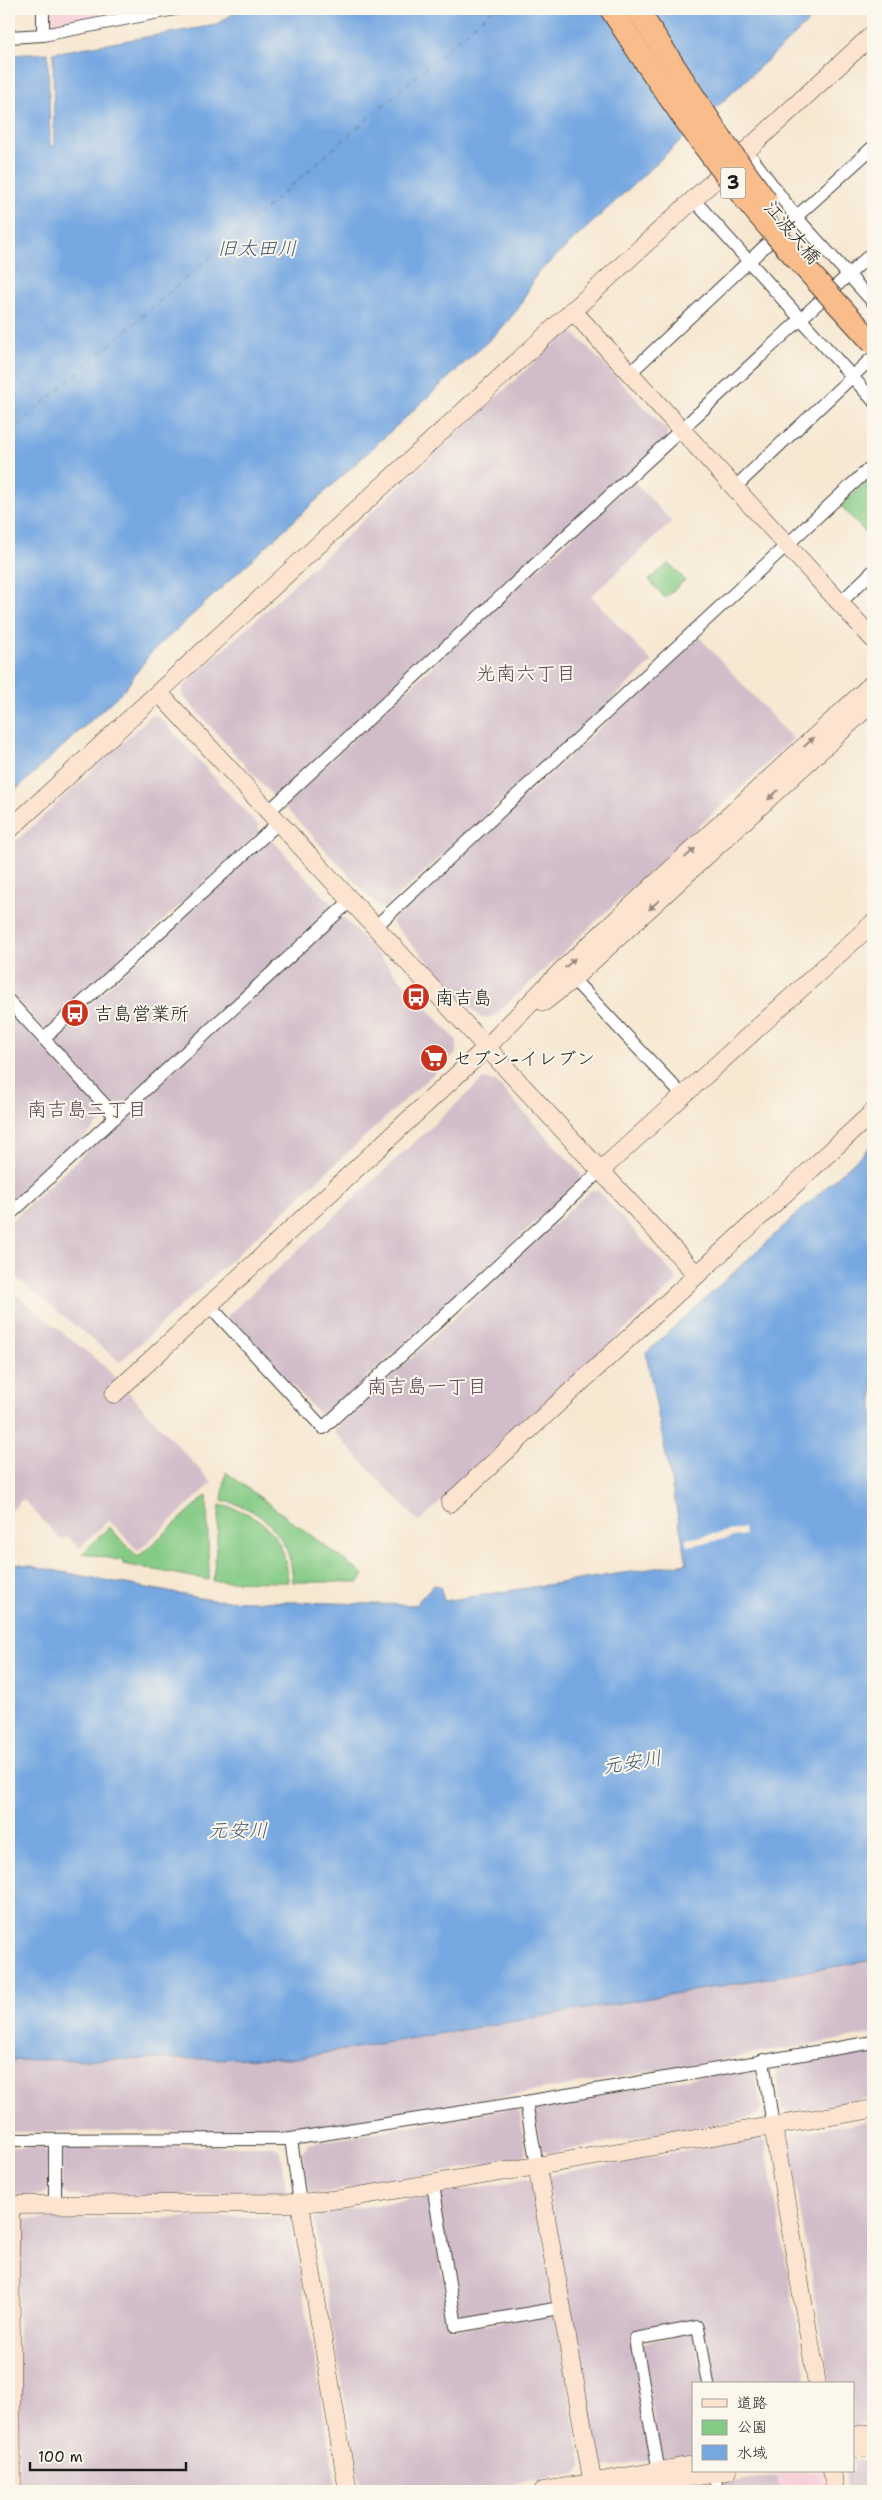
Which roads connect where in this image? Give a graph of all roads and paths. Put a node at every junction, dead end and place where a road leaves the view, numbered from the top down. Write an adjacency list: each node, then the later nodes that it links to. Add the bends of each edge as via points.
1 (43, 9): 6 (street)
2 (175, 9): 6 (street)
3 (611, 9): 19 (highway, 3, bridge, via 654,77 714,158)
4 (637, 9): 18 (highway, 江波大橋, bridge, via 724,144 778,218)
5 (873, 34): 9 (street)
6 (43, 35): 7 (street)
7 (9, 37)
8 (873, 147): 11 (street)
9 (746, 150): 10 (street); 11 (street)
10 (694, 199): 13 (street); 16 (street)
11 (796, 217): 13 (street); 14 (street)
12 (873, 252): 14 (street)
13 (750, 260): 17 (street); 21 (street)
14 (849, 275): 15 (street); 17 (street)
15 (873, 302)
16 (572, 310): 21 (street); 32 (street)
17 (801, 320): 22 (street); 24 (street)
18 (873, 325)
19 (873, 343)
20 (873, 357): 22 (street)
21 (629, 374): 24 (street)
22 (852, 376): 23 (street); 26 (street)
23 (873, 400)
24 (682, 431): 26 (street); 34 (street)
25 (873, 465): 27 (street)
26 (734, 488): 27 (street)
27 (787, 545): 29 (street); 38 (street)
28 (873, 571): 29 (street)
29 (840, 603): 30 (street)
30 (873, 639)
31 (873, 683): 42 (street, one-way to 31, via 570,963)
32 (159, 693): 34 (street); 35 (street)
33 (873, 702): 39 (street, one-way to 39)
34 (273, 818): 36 (street); 41 (street)
35 (9, 830)
36 (350, 901): 38 (street); 45 (street)
37 (873, 923): 43 (street)
38 (375, 927): 42 (street)
39 (573, 979): 42 (street); 43 (street)
40 (9, 1001): 41 (street)
41 (44, 1038): 45 (street)
42 (486, 1047): 46 (street); 49 (street)
43 (684, 1097): 46 (street)
44 (873, 1112): 48 (street)
45 (116, 1117): 47 (street)
46 (600, 1171): 48 (street); 49 (street, via 323,1428)
47 (9, 1215)
48 (697, 1276): 51 (street)
49 (209, 1305): 50 (street)
50 (114, 1394)
51 (450, 1503)
52 (873, 2042): 53 (street)
53 (763, 2060): 54 (street); 56 (street)
54 (526, 2102): 57 (street); 60 (street)
55 (873, 2109): 56 (street)
56 (773, 2126): 60 (street); 67 (street)
57 (291, 2139): 59 (street); 62 (street)
58 (9, 2140): 59 (street)
59 (55, 2140): 63 (street)
60 (537, 2166): 61 (street); 65 (street)
61 (433, 2185): 62 (street); 65 (street, via 456,2326)
62 (300, 2203): 63 (street); 78 (street)
63 (55, 2204): 64 (street)
64 (9, 2205): 77 (street)
65 (560, 2308): 76 (street)
66 (708, 2382): 75 (street, via 698,2327 635,2339)
67 (817, 2382)
68 (873, 2433): 69 (street)
69 (854, 2436)
70 (873, 2446): 71 (street)
71 (854, 2449)
72 (692, 2465): 75 (street)
73 (720, 2472): 75 (street); 81 (street)
74 (832, 2472): 82 (street)
75 (659, 2477): 76 (street); 80 (street)
76 (593, 2487): 79 (street)
77 (12, 2491)
78 (348, 2491)
79 (543, 2491)
80 (614, 2491)
81 (717, 2491)
82 (835, 2491)

